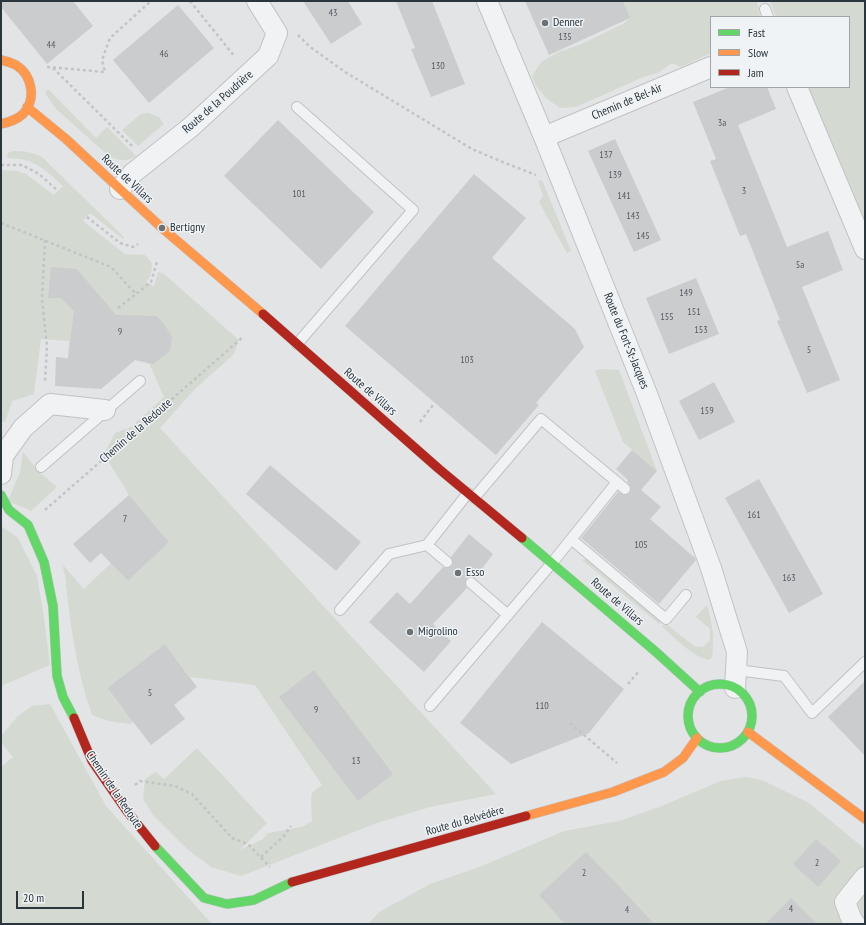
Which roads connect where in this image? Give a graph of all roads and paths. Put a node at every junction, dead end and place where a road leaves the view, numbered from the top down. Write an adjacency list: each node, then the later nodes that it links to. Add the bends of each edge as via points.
1 (152, 1): 9 (path, via 110,38 102,60 105,72)
2 (190, 1): 10 (path)
3 (256, 1): 5 (street)
4 (487, 1): 15 (street, Route du Fort-St-Jacques)
5 (277, 33): 10 (street, Route de la Poudrière, via 268,56); 18 (path, via 296,33 309,46 345,72 472,149)
6 (1, 60): 12 (main road, via 16,64 27,76 32,92)
7 (41, 67): 9 (path)
8 (710, 67): 15 (street, Chemin de Bel-Air)
9 (53, 68): 16 (path)
10 (250, 74): 16 (street, Route de la Poudrière, via 191,127)
11 (797, 88): 25 (street)
12 (27, 107): 14 (main road, via 13,121); 19 (main road, Route de Villars)
13 (297, 107): 30 (lane, via 413,210)
14 (1, 124)
15 (544, 137): 54 (street, Route du Fort-St-Jacques, via 647,394 711,568 737,652)
16 (148, 160): 19 (street, Route de la Poudrière)
17 (1, 165): 20 (path, via 22,165 39,174)
18 (542, 177)
19 (120, 189): 30 (main road, Route de Villars)
20 (57, 190)
21 (87, 217): 24 (path, via 120,243 133,247)
22 (1, 223): 23 (path)
23 (44, 240): 27 (path, via 111,267); 32 (path, via 42,299 47,346 44,395)
24 (138, 244)
25 (865, 249)
26 (157, 262): 27 (path, via 151,282)
27 (136, 294): 28 (path)
28 (118, 308)
29 (243, 337): 43 (path, Chemin de la Redoute)
30 (297, 344): 41 (main road, Route de Villars)
31 (140, 381): 34 (lane)
32 (50, 404): 34 (street); 37 (street, via 24,428 3,456)
33 (433, 405): 35 (path)
34 (105, 410): 36 (lane)
35 (417, 425)
36 (41, 467)
37 (1, 474)
38 (617, 482): 39 (lane); 41 (lane, via 541,419); 44 (lane)
39 (625, 489)
40 (1, 495): 43 (main road, Chemin de la Redoute, via 9,510)
41 (471, 496): 45 (lane); 47 (main road, Route de Villars)
42 (1, 510): 43 (lane)
43 (28, 525): 68 (main road, Chemin de la Redoute, via 44,562 53,606 57,676 63,697 92,761 148,840 204,898)
44 (571, 539): 47 (lane); 49 (lane, via 666,619)
45 (427, 545): 46 (lane); 50 (lane, via 390,554)
46 (447, 562)
47 (552, 563): 51 (lane); 56 (main road, Route de Villars)
48 (471, 583): 51 (lane)
49 (686, 595)
50 (340, 610)
51 (508, 615): 57 (lane)
52 (865, 662): 54 (lane, via 812,713 784,676)
53 (639, 671): 55 (path)
54 (735, 679): 56 (main road, via 726,685 708,687); 59 (main road, via 751,707 752,720)
55 (628, 684)
56 (700, 692): 60 (main road, via 691,704 688,720)
57 (430, 706)
58 (570, 723): 61 (path)
59 (748, 732): 60 (main road, via 738,743 724,748 710,746); 63 (main road)
60 (697, 738): 68 (main road, Route du Belvédère, via 683,758 664,772 613,792 294,881 254,900)
61 (617, 763)
62 (132, 788): 65 (path, via 140,781 175,786 192,794 232,838 248,844)
63 (865, 819)
64 (291, 826): 65 (path)
65 (261, 857): 66 (path)
66 (272, 869)
67 (865, 877): 69 (street, via 845,902)
68 (227, 904)
69 (856, 924)

